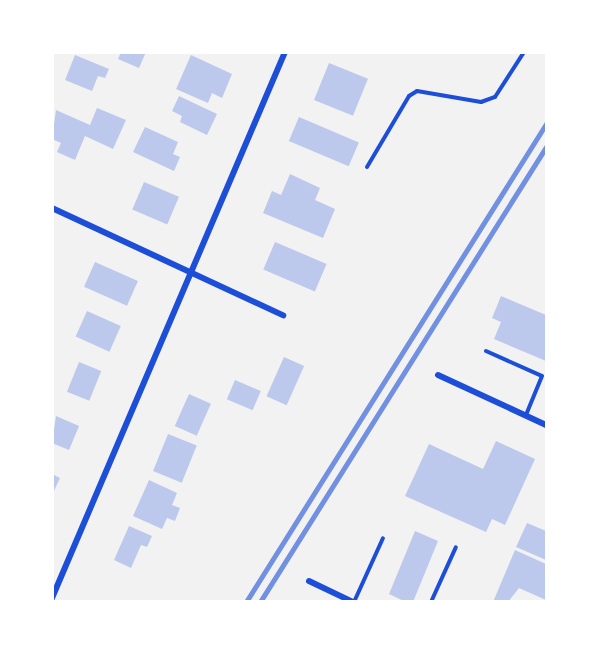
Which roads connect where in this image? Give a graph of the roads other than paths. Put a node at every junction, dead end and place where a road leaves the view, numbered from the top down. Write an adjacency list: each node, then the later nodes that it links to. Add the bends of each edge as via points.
1 (285, 52): 5 (street)
2 (524, 52): 3 (lane, via 495,97 481,102 417,91 408,96)
3 (367, 167)
4 (52, 208): 5 (street)
5 (192, 272): 6 (street); 14 (street)
6 (283, 315)
7 (486, 351): 9 (lane, via 542,376)
8 (438, 375): 9 (street)
9 (526, 416): 10 (street)
10 (546, 425)
11 (383, 538): 15 (lane)
12 (456, 547): 16 (lane)
13 (309, 581): 15 (street)
14 (52, 598)
15 (354, 602)
16 (431, 602)

